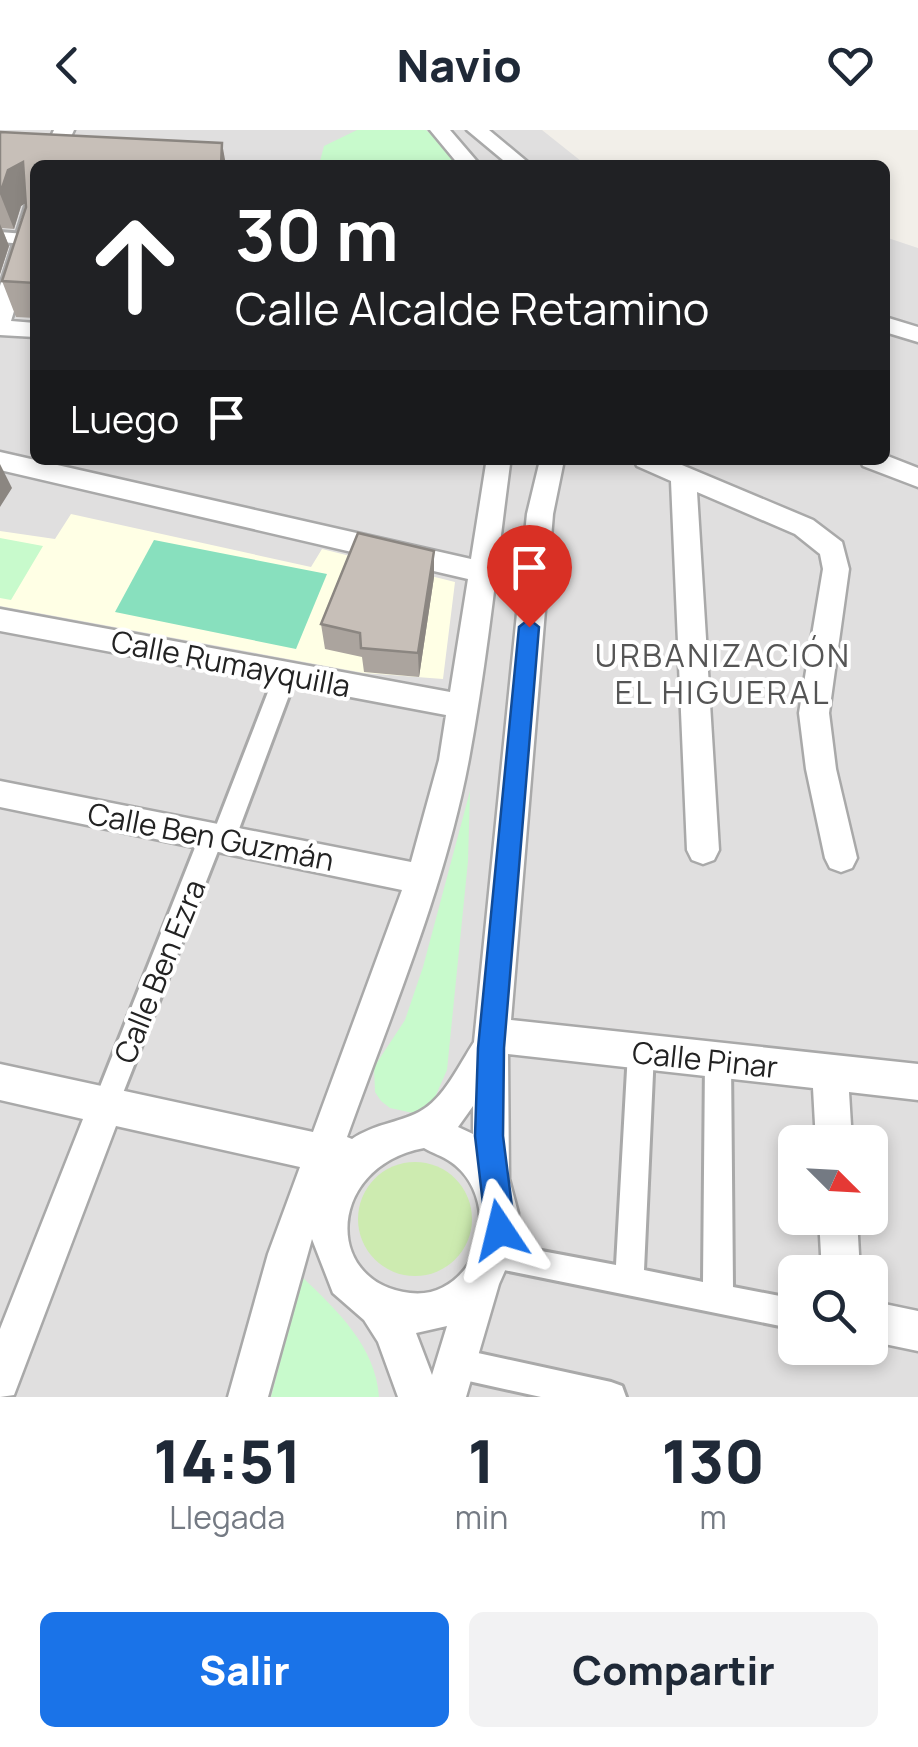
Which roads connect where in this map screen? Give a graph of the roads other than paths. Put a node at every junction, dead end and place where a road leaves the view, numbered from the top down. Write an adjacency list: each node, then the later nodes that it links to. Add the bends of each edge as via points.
1 (64, 130): 4 (street)
2 (440, 130): 5 (street)
3 (478, 130): 6 (street)
4 (51, 160)
5 (466, 160)
6 (515, 160)
7 (30, 223): 9 (street)
8 (0, 237): 9 (street)
9 (25, 239): 10 (street)
10 (0, 325): 12 (street)
11 (890, 326): 13 (street)
12 (30, 329)
13 (918, 335)
14 (0, 461): 23 (street)
15 (498, 465): 23 (street)
16 (535, 465): 22 (street)
17 (551, 465): 22 (street)
18 (658, 465): 20 (street)
19 (885, 465): 21 (street)
20 (683, 476): 29 (street); 30 (street, via 804,527 833,549 836,569 814,713)
21 (918, 478)
22 (540, 514): 32 (street)
23 (480, 571): 26 (street)
24 (0, 620): 25 (street, Calle Rumayquilla)
25 (286, 674): 26 (street, Calle Rumayquilla); 28 (street, Calle Ben Ezra)
26 (461, 706): 31 (street, via 454,760)
27 (0, 794): 28 (street, Calle Ben Guzmán)
28 (218, 836): 31 (street, Calle Ben Guzmán); 38 (street, Calle Ben Ezra)
29 (703, 850)
30 (841, 858)
31 (422, 879): 41 (street, via 346,1091)
32 (492, 1042): 33 (street, Calle Pinar); 40 (street, via 448,1111); 42 (street)
33 (641, 1052): 34 (street, Calle Pinar); 44 (street)
34 (718, 1061): 35 (street, Calle Pinar); 45 (street)
35 (830, 1072): 37 (street, Calle Pinar); 39 (street)
36 (0, 1082): 38 (street)
37 (918, 1082)
38 (105, 1107): 41 (street); 51 (street)
39 (833, 1125)
40 (425, 1130): 41 (street, via 397,1133); 42 (street, via 475,1155)
41 (332, 1170): 46 (street, via 332,1251 357,1294); 52 (street, via 287,1254)
42 (492, 1180): 43 (street, via 500,1230)
43 (487, 1269): 44 (street); 46 (street, via 443,1310 399,1314); 50 (street)
44 (628, 1283): 45 (street)
45 (718, 1300): 47 (street)
46 (378, 1307): 53 (street, via 412,1367)
47 (778, 1311)
48 (888, 1325): 49 (street)
49 (918, 1331)
50 (450, 1380): 54 (street)
51 (0, 1381)
52 (248, 1397)
53 (418, 1397)
54 (610, 1397)

